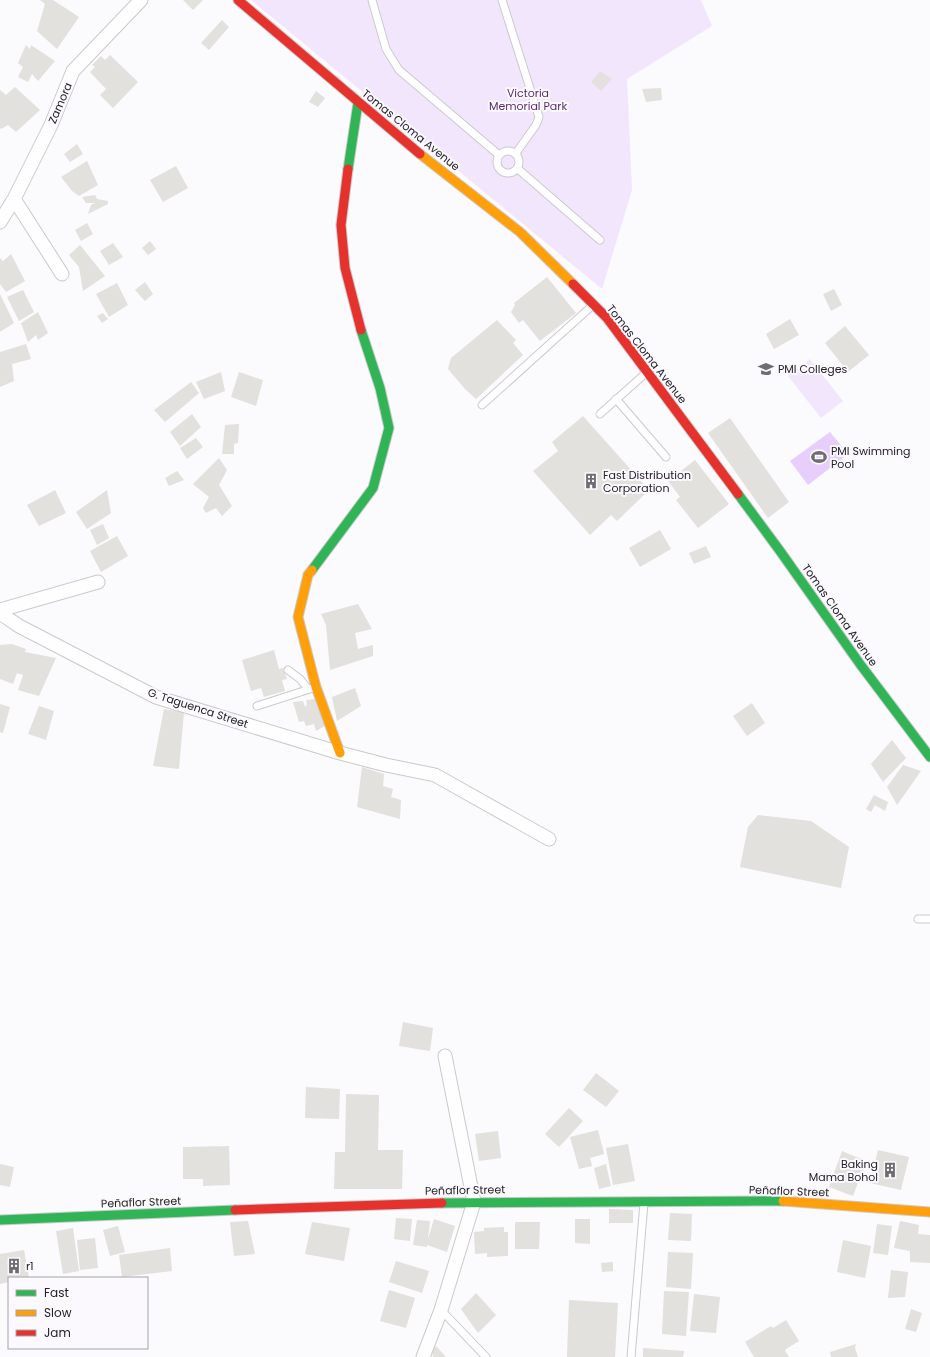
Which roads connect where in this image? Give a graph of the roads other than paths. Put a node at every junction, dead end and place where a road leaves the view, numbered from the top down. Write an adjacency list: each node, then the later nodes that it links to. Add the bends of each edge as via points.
1 (141, 0): 9 (street, Zamora, via 73,71 51,124)
2 (238, 0): 5 (main road, Tomas Cloma Avenue)
3 (372, 0): 7 (lane, via 386,49 399,70)
4 (504, 1): 6 (lane, via 539,116 536,125)
5 (358, 103): 13 (main road, Tomas Cloma Avenue, via 520,232); 23 (main road, via 341,225 345,268 389,428 373,488 308,575 298,617)
6 (516, 153): 7 (lane, via 510,150); 8 (lane, via 520,163)
7 (499, 155): 8 (lane, via 499,169 505,173 512,173)
8 (518, 169): 11 (lane)
9 (14, 199): 10 (street, Zamora); 12 (street)
10 (0, 222)
11 (600, 240)
12 (62, 274)
13 (593, 305): 14 (main road, Tomas Cloma Avenue, via 607,318); 16 (lane)
14 (647, 372): 15 (lane); 26 (main road, Tomas Cloma Avenue)
15 (616, 399): 17 (lane); 18 (lane)
16 (482, 404)
17 (600, 414)
18 (666, 457)
19 (98, 582): 20 (street)
20 (0, 610)
21 (0, 614): 25 (street, G. Taguenca Street, via 18,626 156,697)
22 (288, 670): 23 (lane)
23 (312, 688): 24 (lane); 25 (main road)
24 (257, 706)
25 (340, 753): 27 (street, G. Taguenca Street, via 435,775)
26 (930, 757)
27 (549, 839)
28 (918, 919): 29 (lane)
29 (930, 919)
30 (445, 1056): 32 (street)
31 (644, 1201): 32 (main road, Peñaflor Street); 33 (main road, Peñaflor Street, via 780,1201); 38 (lane)
32 (474, 1202): 34 (main road, Peñaflor Street); 35 (street)
33 (930, 1212)
34 (0, 1220)
35 (441, 1310): 36 (street); 37 (lane)
36 (423, 1357)
37 (486, 1357)
38 (631, 1357)

